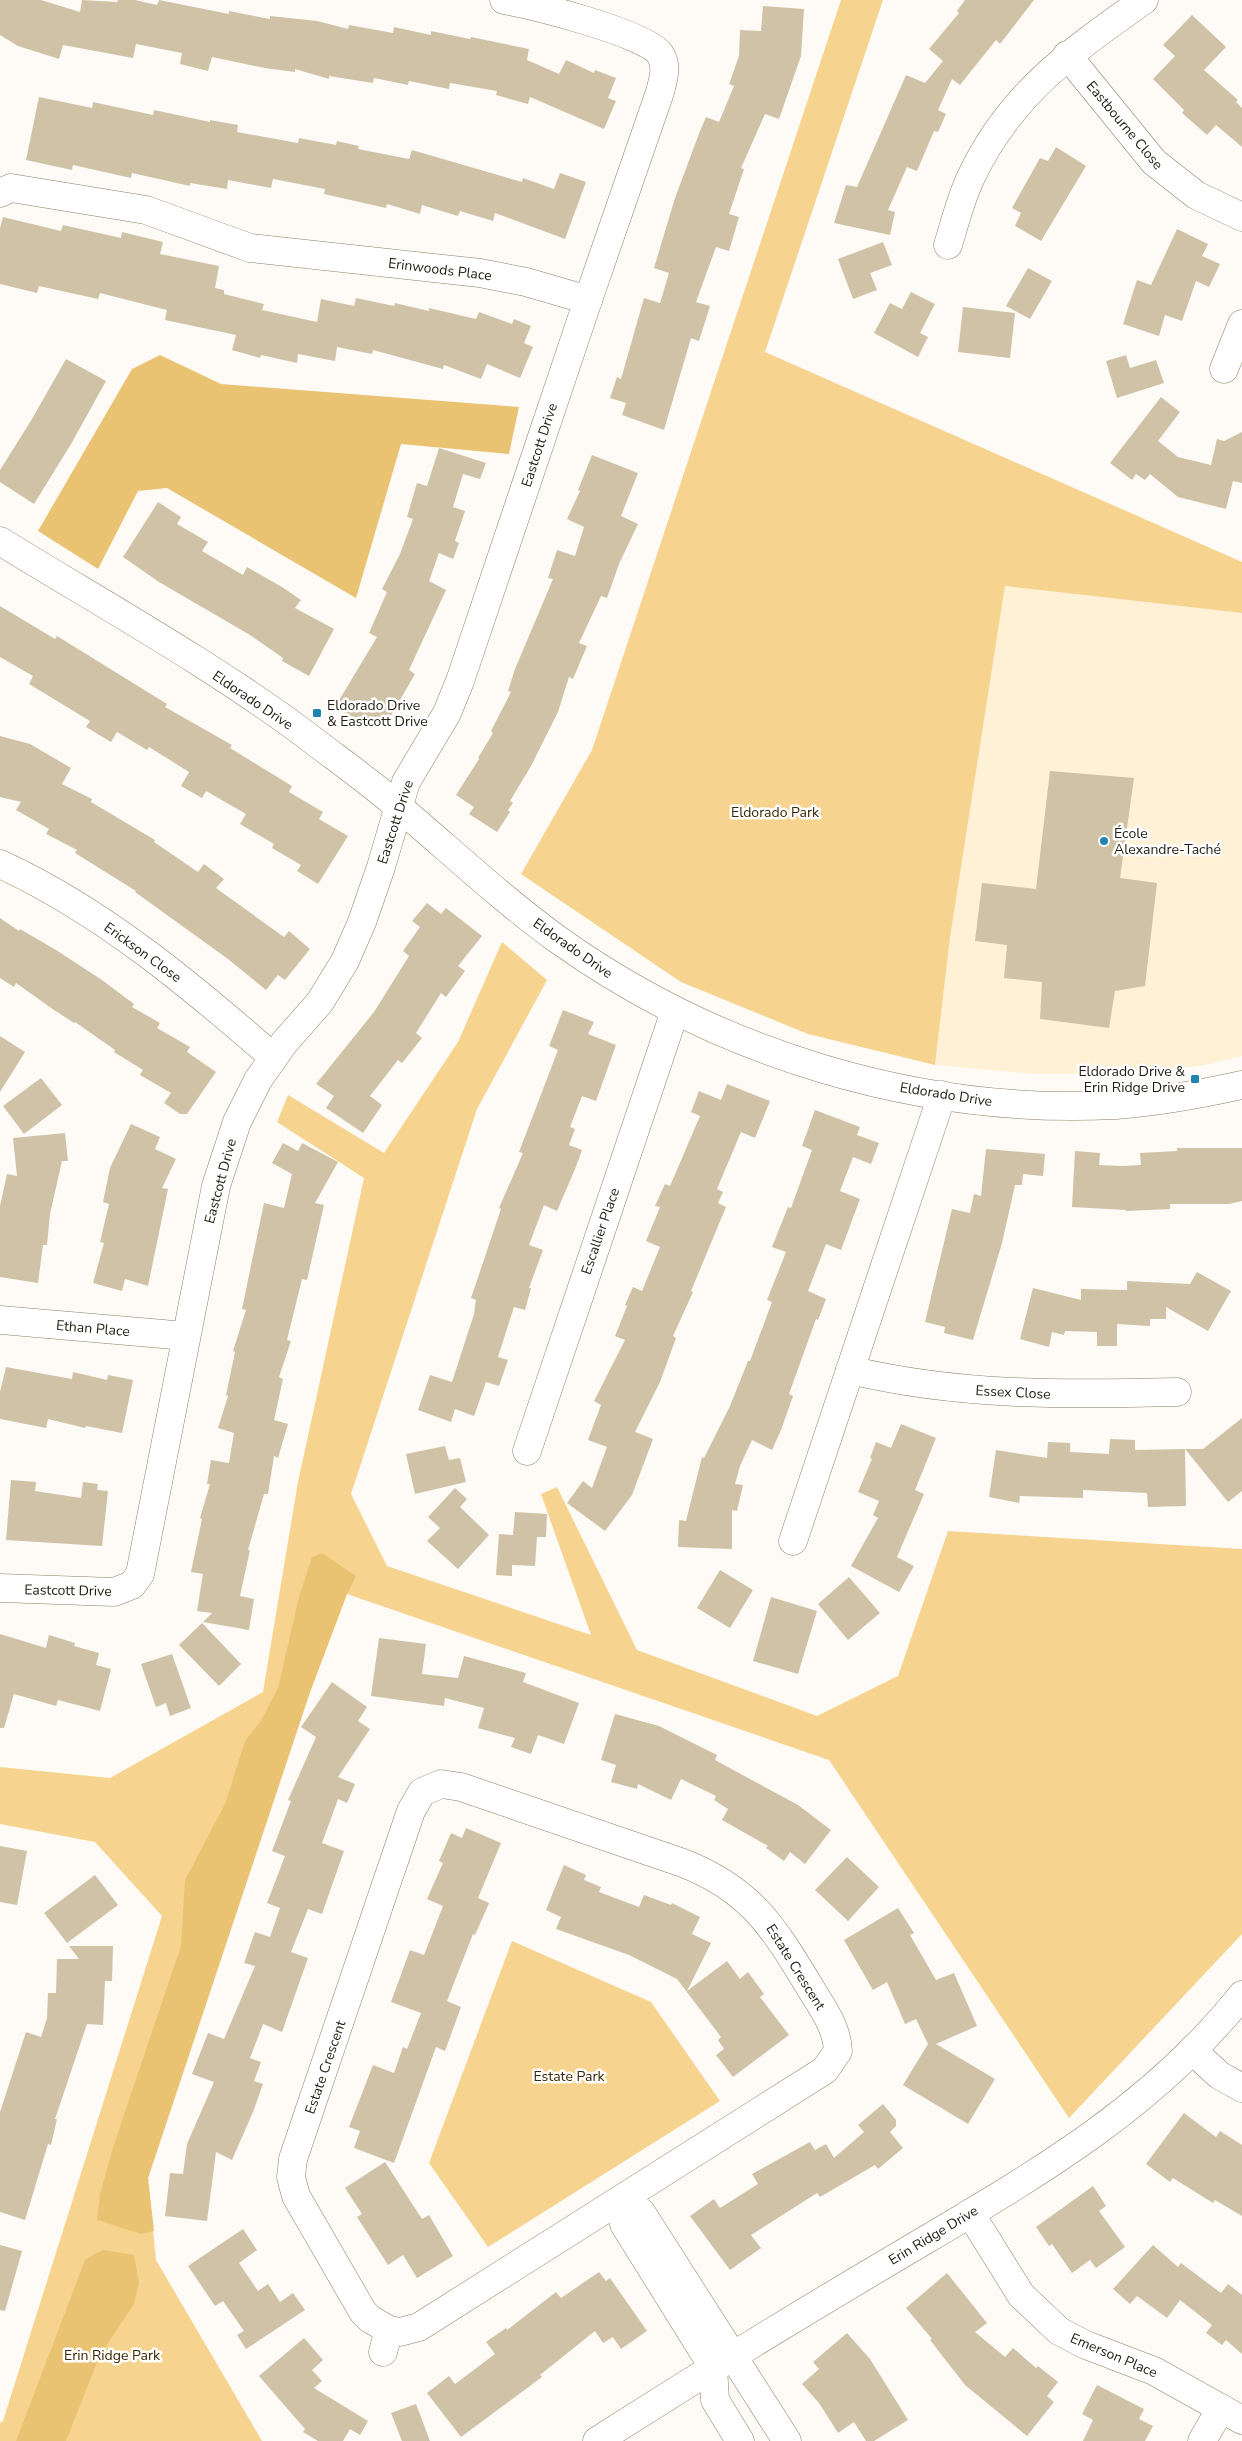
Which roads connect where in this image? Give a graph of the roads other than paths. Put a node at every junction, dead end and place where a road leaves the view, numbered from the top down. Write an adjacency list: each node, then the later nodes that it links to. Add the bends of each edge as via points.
1 (504, 0): 7 (street, Eastcott Drive, via 566,15 642,41 652,46 664,64 660,92)
2 (1144, 0): 3 (street)
3 (1067, 55): 5 (street, Eastbourne Close, via 1154,162 1196,195); 6 (street, via 1031,88 992,139 968,183)
4 (0, 193): 7 (street, Erinwoods Place, via 11,188 146,210 250,248 480,273)
5 (1242, 217)
6 (948, 245)
7 (588, 300): 11 (street, Eastcott Drive, via 460,681 446,713 406,782)
8 (1242, 324): 9 (street)
9 (1224, 369)
10 (0, 541): 11 (street, Eldorado Drive, via 260,703)
11 (399, 807): 13 (street, Eldorado Drive, via 558,939 618,979); 14 (street, Eastcott Drive, via 362,922 345,961 320,1002)
12 (0, 864): 14 (street, Erickson Close, via 61,896 134,944 187,983)
13 (675, 1011): 16 (street, Eldorado Drive, via 738,1040 803,1063 860,1079); 21 (street, Escallier Place)
14 (273, 1057): 18 (street, Eastcott Drive, via 246,1101 228,1144 216,1186)
15 (1242, 1085): 16 (street, Eldorado Drive, via 1153,1101 1078,1106 1015,1105)
16 (942, 1095): 19 (street)
17 (0, 1320): 18 (street, Ethan Place)
18 (186, 1336): 23 (street, Eastcott Drive, via 144,1563 132,1585 105,1592)
19 (850, 1370): 20 (street, Essex Close, via 892,1380 971,1391 1051,1395); 22 (street)
20 (1177, 1392)
21 (528, 1451)
22 (793, 1541)
23 (0, 1588)
24 (1242, 1995): 25 (street, Erin Ridge Drive)
25 (1192, 2050): 26 (street, via 1219,2075); 28 (street, Erin Ridge Drive, via 1141,2098 1082,2144)
26 (1242, 2088)
27 (620, 2200): 27 (street, Estate Crescent, via 848,2053 778,1935 746,1899 714,1876 683,1862 461,1787 424,1778 294,2159 292,2186 301,2206 364,2312 386,2341 400,2332 419,2327); 29 (street, via 624,2224)
28 (970, 2213): 29 (street, Erin Ridge Drive); 30 (street, Emerson Place, via 1021,2295 1058,2331 1154,2371)
29 (722, 2361): 31 (street, Erin Ridge Drive); 32 (street, via 715,2400); 33 (street)
30 (1231, 2414): 34 (street, Emerson Place)
31 (597, 2441)
32 (740, 2441)
33 (787, 2441)
34 (1202, 2441)

